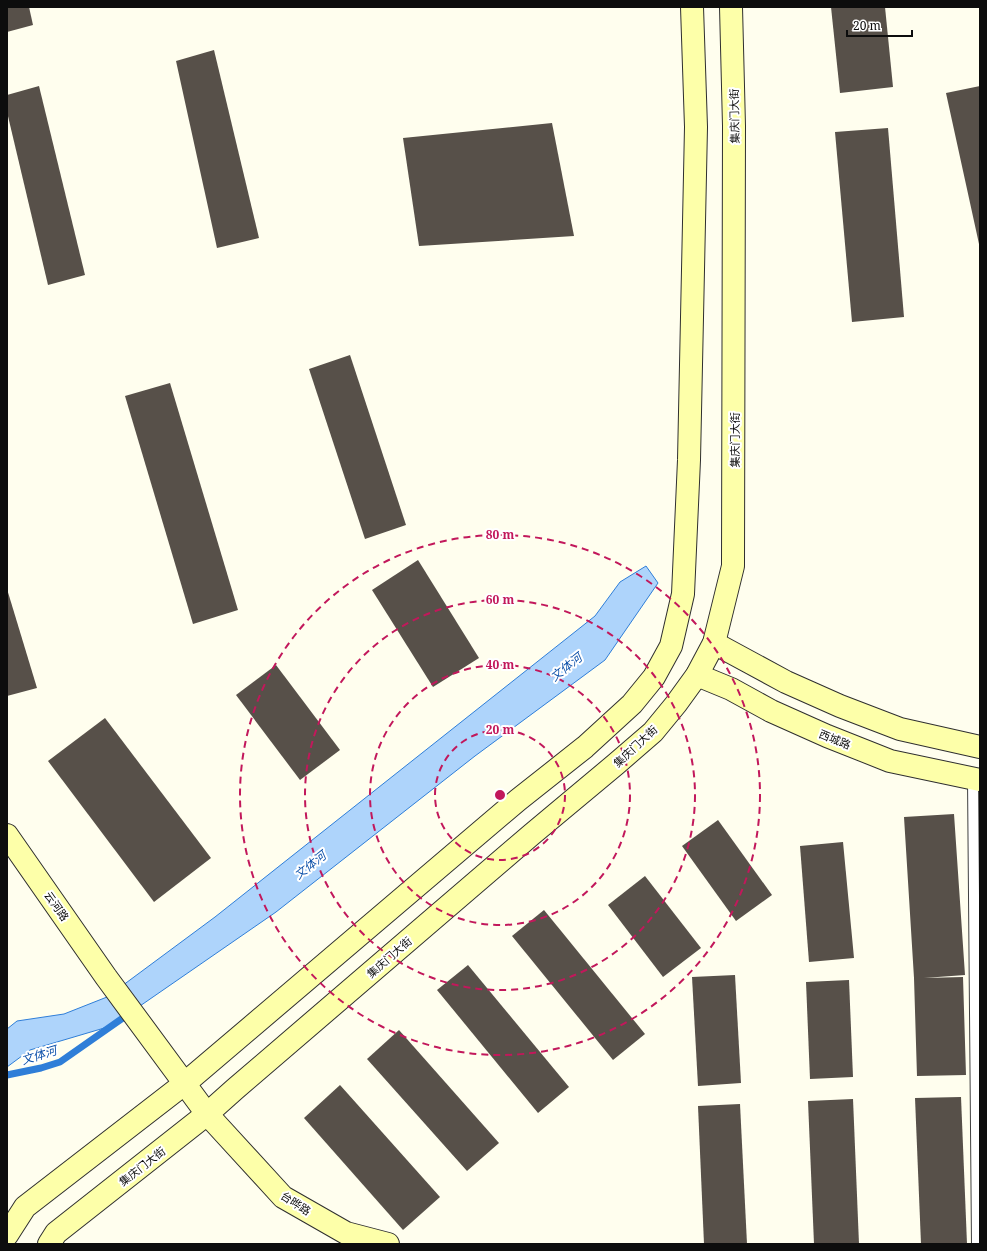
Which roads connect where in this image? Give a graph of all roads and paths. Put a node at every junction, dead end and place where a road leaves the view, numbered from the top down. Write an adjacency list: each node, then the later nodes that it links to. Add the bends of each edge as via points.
1 (692, 7): 9 (main road, via 696,127 689,460 683,594 671,646 654,677 632,704 585,747 518,800)
2 (731, 7): 3 (main road, 集庆门大街, via 734,126 733,566)
3 (714, 643): 4 (main road, 集庆门大街); 5 (main road, via 786,682 893,727)
4 (697, 675): 6 (main road, 西城路, via 827,736 890,761); 10 (main road, 集庆门大街, via 653,732)
5 (980, 747)
6 (976, 780): 14 (lane)
7 (7, 835): 8 (main road, 云河路)
8 (151, 1039): 9 (main road, 台晔路)
9 (184, 1084): 10 (main road, 台晔路); 11 (main road, via 25,1207)
10 (207, 1114): 12 (main road, 集庆门大街, via 56,1233); 13 (main road, 台晔路, via 283,1197 346,1233)
11 (7, 1235)
12 (49, 1244)
13 (388, 1244)
14 (977, 1244)

